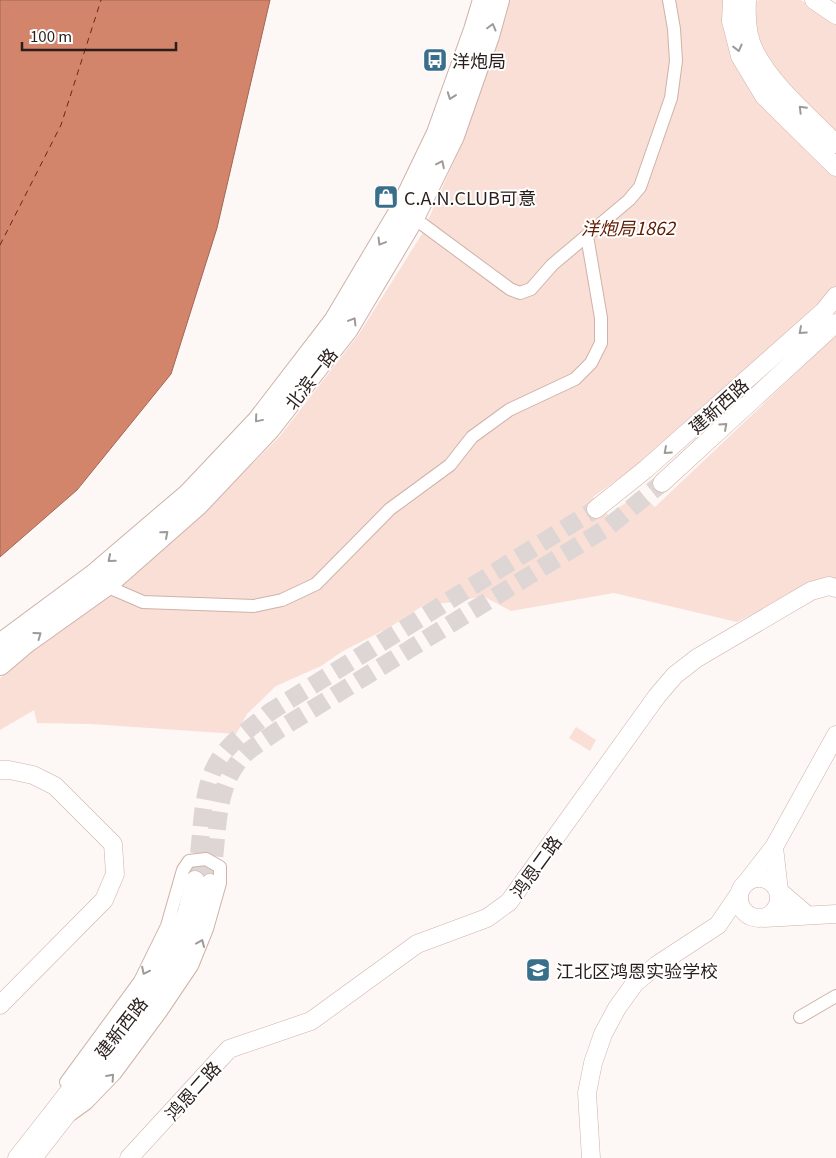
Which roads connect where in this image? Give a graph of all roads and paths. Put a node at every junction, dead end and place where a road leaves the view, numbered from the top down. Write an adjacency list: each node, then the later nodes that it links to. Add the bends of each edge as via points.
1 (482, 0): 18 (main road, 北滨一路, one-way to 18, via 437,133 400,210 334,321 258,420 188,494 93,574)
2 (499, 0): 10 (main road, 北滨一路, one-way to 2, via 454,136 490,36)
3 (669, 0): 11 (street, via 676,61 671,98 640,187 630,200)
4 (732, 0): 9 (street, one-way to 9, via 731,21 740,56 764,96)
5 (747, 0): 8 (street, one-way to 5, via 776,83 754,51 746,18)
6 (814, 0): 7 (street)
7 (836, 15)
8 (836, 144)
9 (836, 167)
10 (414, 218): 11 (street, via 510,289 520,293 531,289 552,265); 16 (main road, 北滨一路, one-way to 10, via 198,506 269,430 348,328)
11 (587, 236): 16 (street, via 602,318 601,343 591,363 575,379 509,410 472,437 450,464 390,509 316,584 282,600 254,606 143,602)
12 (836, 296): 15 (street, 建新西路, one-way to 15, via 824,311 646,469)
13 (836, 323): 14 (street, 建新西路, one-way to 13)
14 (662, 483)
15 (596, 509)
16 (106, 586): 19 (main road, 北滨一路, one-way to 16)
17 (836, 588): 36 (street, 鸿恩二路, via 829,586 811,591 697,658 675,675 509,902 487,918 417,944 311,1022 229,1049)
18 (0, 644)
19 (0, 665)
20 (836, 735): 22 (street)
21 (0, 770): 30 (street, via 33,775 55,786 113,844 115,874 104,900)
22 (774, 847): 23 (street); 24 (street)
23 (743, 888): 24 (street, via 752,879 764,878); 27 (street, via 739,900 745,913); 28 (street)
24 (779, 891): 26 (street); 27 (street, via 775,912)
25 (836, 914): 26 (street)
26 (807, 915): 27 (street)
27 (761, 919): 28 (street)
28 (718, 925): 37 (street, via 656,965 635,983 617,1008 603,1034 587,1093)
29 (836, 996): 31 (street)
30 (0, 1005)
31 (800, 1017)
32 (62, 1121): 33 (street, 建新西路, via 157,999 186,950 201,916 202,882 170,952 146,993); 33 (street, one-way to 33, via 87,1103 115,1074 192,966 207,929 220,883 220,867 206,859 189,861 183,870 167,926 140,981 66,1082); 35 (street, 建新西路)
33 (35, 1136): 34 (street, 建新西路)
34 (17, 1158)
35 (33, 1158)
36 (129, 1158)
37 (591, 1158)

